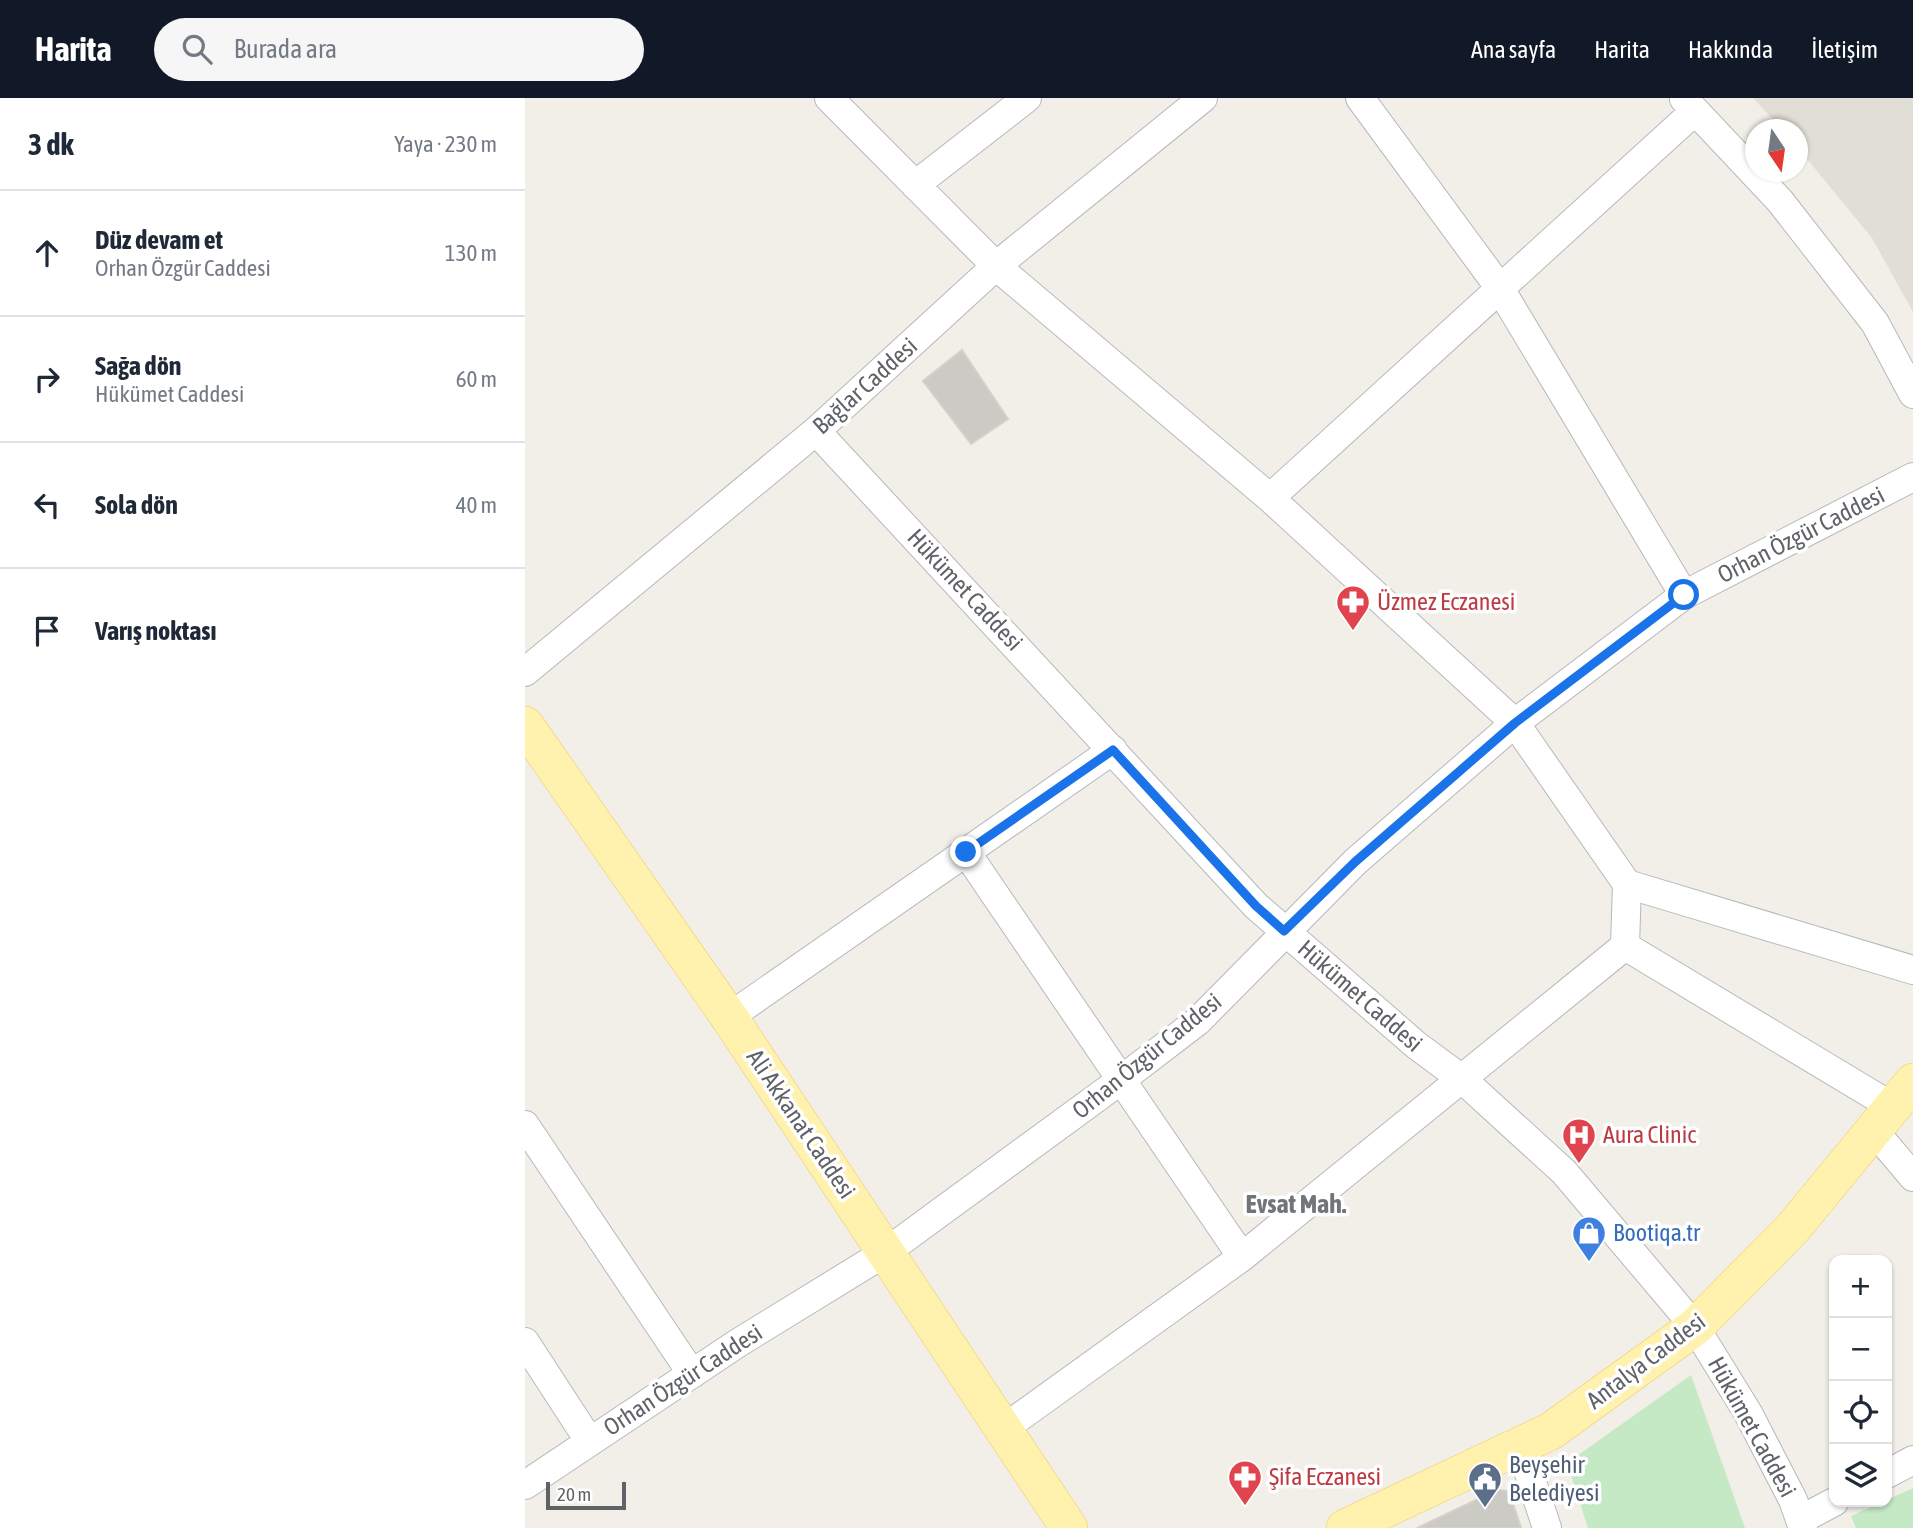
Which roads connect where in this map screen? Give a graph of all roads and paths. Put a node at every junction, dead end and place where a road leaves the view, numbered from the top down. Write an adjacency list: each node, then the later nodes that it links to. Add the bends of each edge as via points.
1 (829, 98): 6 (street)
2 (1027, 98): 6 (street)
3 (1203, 98): 7 (street, Bağlar Caddesi)
4 (1360, 98): 8 (street)
5 (1689, 104): 8 (street); 9 (street, via 1780,201 1875,323)
6 (915, 185): 7 (street)
7 (996, 266): 10 (street, Bağlar Caddesi); 12 (street)
8 (1499, 287): 12 (street); 13 (street)
9 (1913, 394)
10 (816, 431): 14 (street, Bağlar Caddesi); 17 (street, Hükümet Caddesi)
11 (1913, 477): 13 (street, Orhan Özgür Caddesi)
12 (1270, 498): 15 (street)
13 (1684, 595): 15 (street, Orhan Özgür Caddesi)
14 (525, 672)
15 (1515, 723): 19 (street); 20 (street, Orhan Özgür Caddesi, via 1355,862)
16 (525, 725): 23 (main road, Ali Akkanat Caddesi)
17 (1113, 750): 18 (street); 20 (street, Hükümet Caddesi)
18 (966, 852): 23 (street); 25 (street)
19 (1627, 884): 21 (street); 22 (street)
20 (1284, 931): 24 (street, Hükümet Caddesi); 25 (street, Orhan Özgür Caddesi, via 1198,1021)
21 (1625, 946): 24 (street); 26 (street)
22 (1913, 970)
23 (729, 1017): 29 (main road, Ali Akkanat Caddesi)
24 (1462, 1079): 30 (street); 31 (street, Hükümet Caddesi, via 1564,1172)
25 (1121, 1080): 29 (street, Orhan Özgür Caddesi); 30 (street)
26 (1894, 1107): 28 (street); 31 (main road, Antalya Caddesi, via 1793,1228)
27 (525, 1125): 33 (street)
28 (1913, 1177)
29 (885, 1252): 33 (street, Orhan Özgür Caddesi); 34 (main road, Ali Akkanat Caddesi)
30 (1243, 1257): 34 (street)
31 (1695, 1327): 36 (main road, Antalya Caddesi, via 1551,1431); 41 (street, Hükümet Caddesi, via 1748,1413)
32 (525, 1342): 35 (street)
33 (692, 1374): 35 (street, Orhan Özgür Caddesi)
34 (1003, 1429): 42 (main road, Ali Akkanat Caddesi)
35 (590, 1442): 39 (street, Orhan Özgür Caddesi)
36 (1520, 1446): 43 (main road, Antalya Caddesi); 44 (street)
37 (1913, 1460): 38 (street)
38 (1892, 1471)
39 (525, 1485)
40 (1829, 1505): 41 (street)
41 (1801, 1524)
42 (1069, 1528)
43 (1345, 1528)
44 (1547, 1528)

